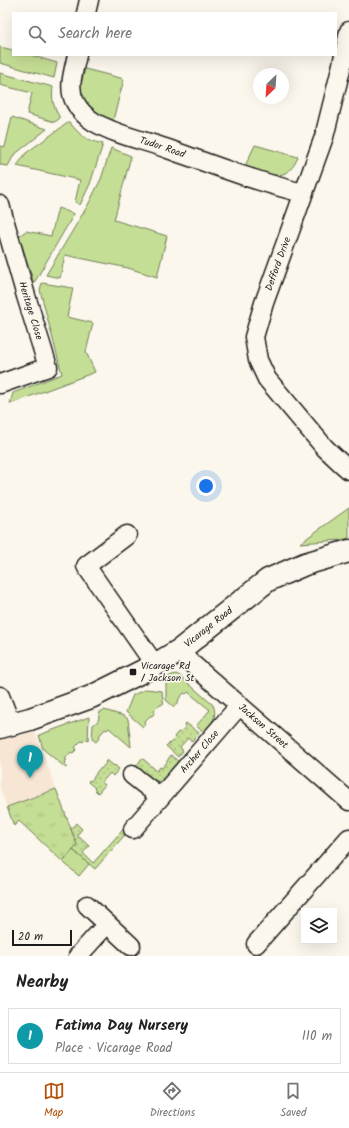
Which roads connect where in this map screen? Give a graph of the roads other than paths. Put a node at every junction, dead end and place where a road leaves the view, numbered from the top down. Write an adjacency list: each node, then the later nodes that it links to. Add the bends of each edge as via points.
1 (89, 0): 2 (street)
2 (86, 12)
3 (349, 31): 5 (street, Defford Drive, via 324,136)
4 (77, 56): 5 (street, Tudor Road, via 71,82 73,100 94,122 110,130 248,178)
5 (303, 193): 8 (street, Defford Drive, via 254,338 258,360 267,379 325,448)
6 (0, 205): 7 (street, Heritage Close, via 48,367)
7 (0, 384)
8 (349, 470)
9 (127, 535): 12 (street, via 86,566)
10 (349, 551): 11 (main road, Vicarage Road, via 305,564 268,580)
11 (180, 650): 12 (main road, Vicarage Road); 14 (street, Jackson Street)
12 (155, 665): 15 (main road, Vicarage Road, via 91,697)
13 (0, 696): 15 (street)
14 (239, 706): 17 (street, Archer Close); 18 (street, Jackson Street)
15 (6, 726)
16 (132, 775): 17 (street)
17 (160, 798): 19 (street, Archer Close)
18 (349, 801)
19 (134, 829)
20 (349, 838): 23 (street)
21 (87, 905): 22 (street)
22 (108, 924): 24 (street); 25 (street)
23 (256, 944)
24 (131, 946)
25 (78, 956)

